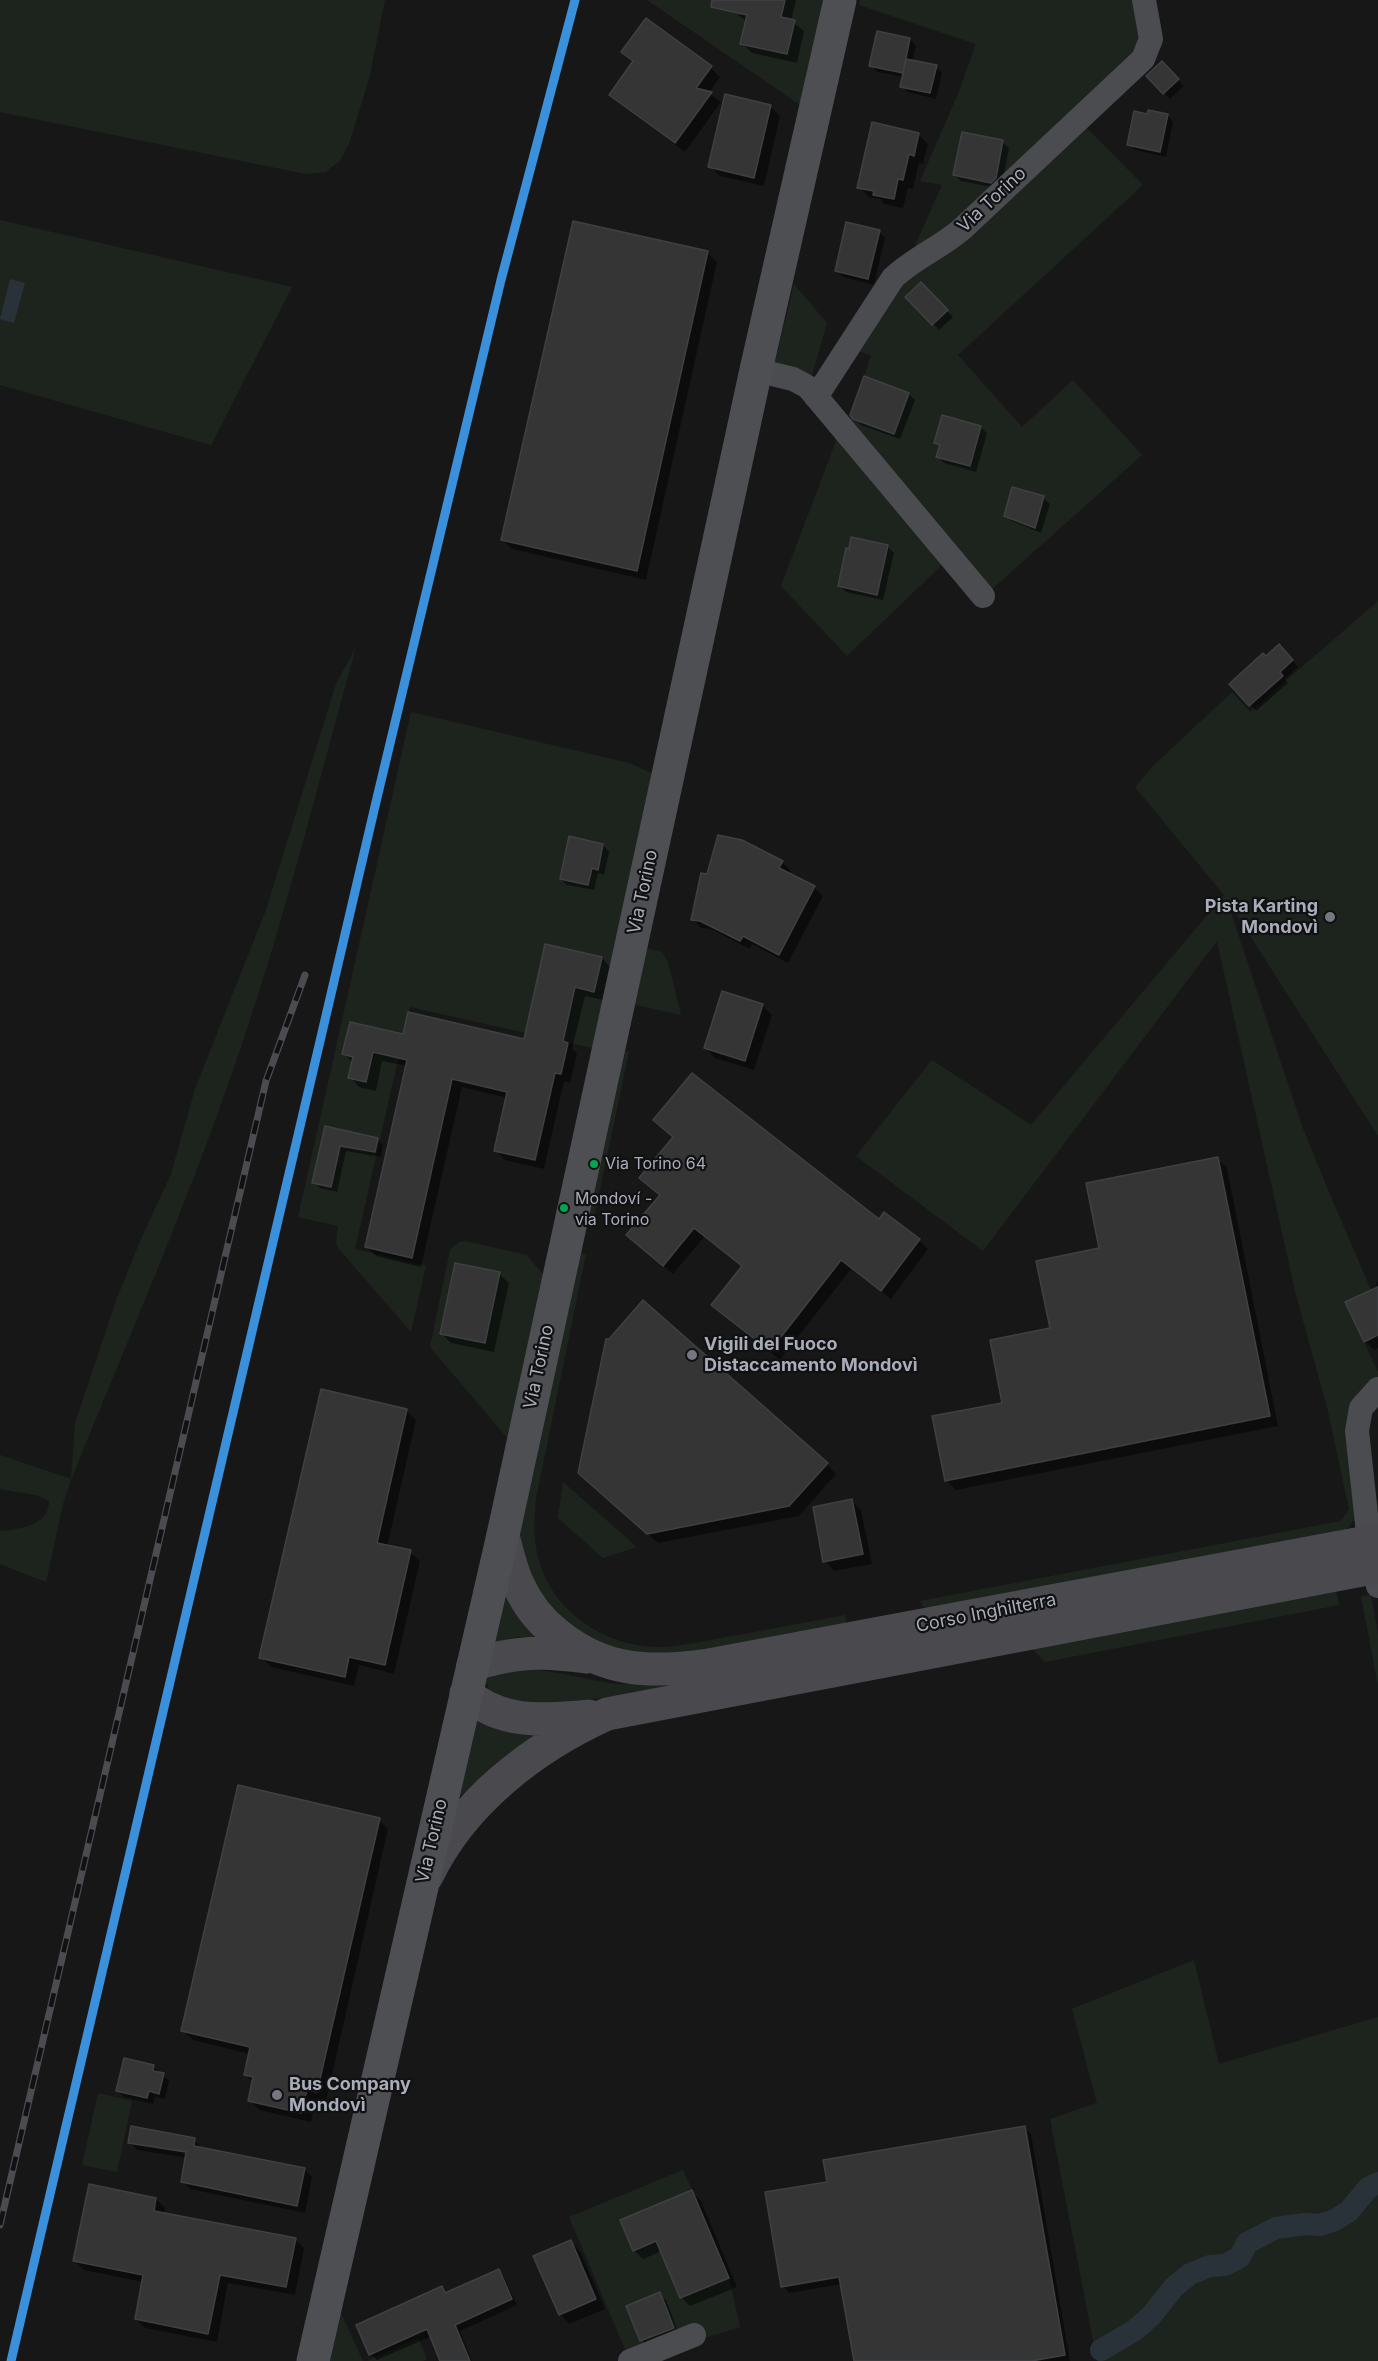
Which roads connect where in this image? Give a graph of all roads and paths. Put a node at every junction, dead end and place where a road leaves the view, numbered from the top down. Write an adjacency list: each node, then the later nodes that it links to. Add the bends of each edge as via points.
1 (840, 0): 3 (main road, Via Torino)
2 (1144, 0): 4 (street, Via Torino, via 1151,39 1143,59 962,229 893,278)
3 (756, 370): 4 (street, via 801,382); 7 (main road, Via Torino)
4 (816, 397): 5 (street)
5 (983, 596)
6 (1378, 1389): 8 (street, via 1361,1408 1357,1431)
7 (503, 1535): 10 (street, Corso Inghilterra, via 518,1584 537,1616 569,1644); 11 (main road, Via Torino)
8 (1376, 1560): 9 (street, Corso Inghilterra)
9 (909, 1641): 10 (street, Corso Inghilterra, via 681,1669 637,1669); 12 (street, Corso Inghilterra)
10 (593, 1658): 11 (street, Corso Inghilterra, via 521,1653)
11 (470, 1679): 12 (street, Corso Inghilterra, via 486,1708 512,1718); 13 (main road, Via Torino)
12 (607, 1714): 13 (street, Corso Inghilterra, via 551,1742 477,1805 442,1849)
13 (420, 1891): 15 (main road, Via Torino)
14 (694, 2335): 16 (street)
15 (313, 2361)
16 (630, 2361)

